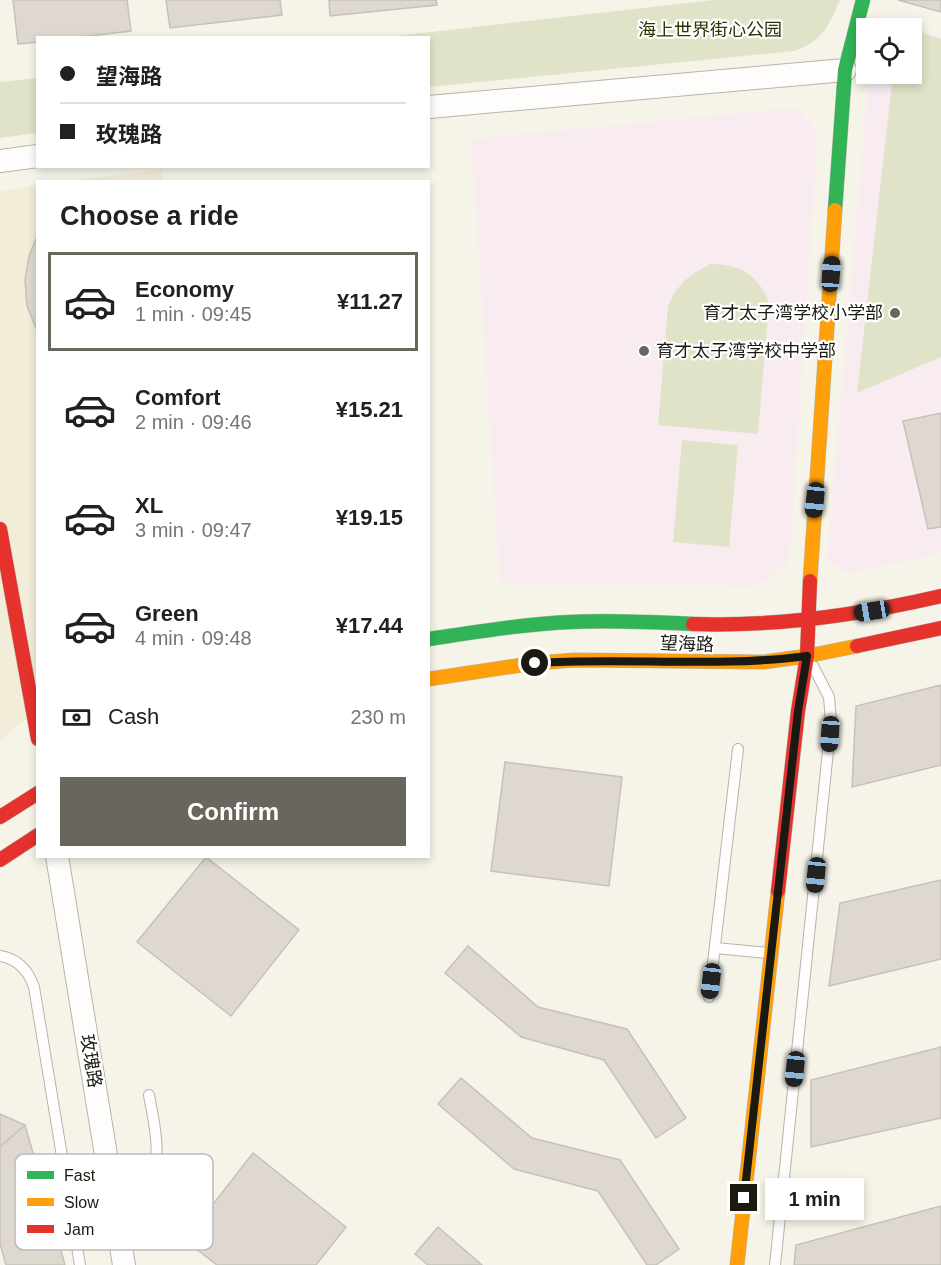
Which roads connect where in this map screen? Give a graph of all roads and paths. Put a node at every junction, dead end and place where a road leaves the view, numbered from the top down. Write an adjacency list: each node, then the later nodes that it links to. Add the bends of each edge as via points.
1 (863, 0): 2 (street)
2 (845, 70): 3 (street); 8 (street)
3 (430, 107)
4 (36, 156): 5 (street)
5 (0, 161)
6 (0, 529): 13 (street)
7 (941, 596): 8 (street, 望海路)
8 (808, 620): 10 (street, 望海路, via 735,625 586,621); 11 (street)
9 (941, 628): 11 (street, 望海路)
10 (430, 639)
11 (807, 656): 12 (street, 望海路, via 734,663 575,660); 21 (street); 33 (lane, via 829,697 831,722)
12 (430, 679)
13 (36, 728)
14 (738, 749): 20 (lane)
15 (36, 794): 16 (street)
16 (0, 817)
17 (36, 837): 19 (street)
18 (57, 858): 26 (street, 玫瑰路)
19 (0, 860)
20 (715, 948): 21 (lane); 23 (lane)
21 (771, 954): 32 (street)
22 (0, 956): 25 (lane, via 23,967 34,987)
23 (709, 997)
24 (149, 1095): 27 (lane)
25 (62, 1154)
26 (106, 1154)
27 (156, 1154)
28 (78, 1250): 30 (lane)
29 (122, 1250): 31 (street, 玫瑰路)
30 (80, 1265)
31 (124, 1265)
32 (737, 1265)
33 (775, 1265)

